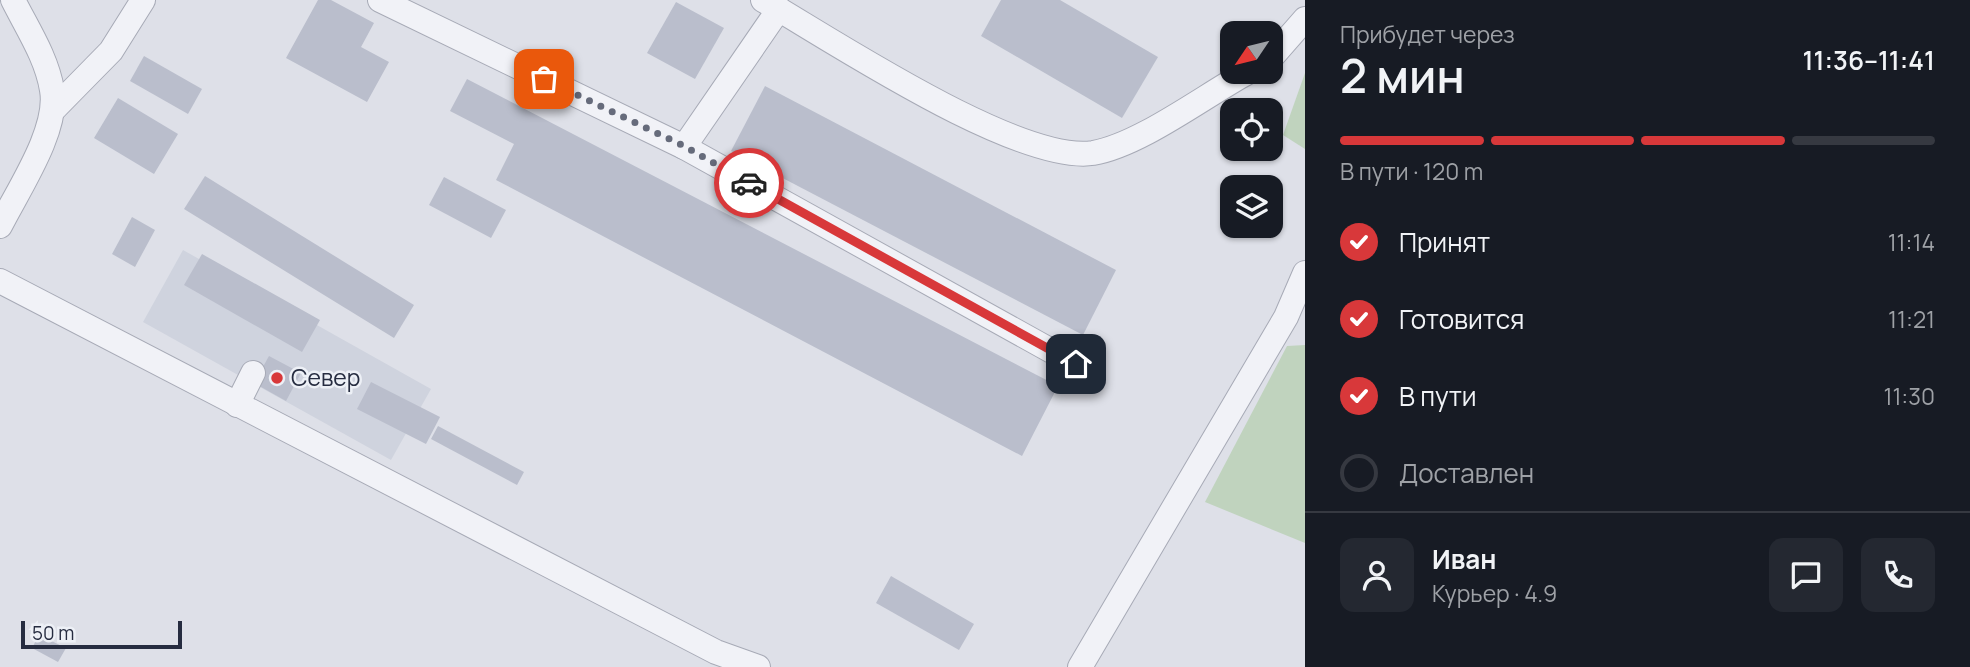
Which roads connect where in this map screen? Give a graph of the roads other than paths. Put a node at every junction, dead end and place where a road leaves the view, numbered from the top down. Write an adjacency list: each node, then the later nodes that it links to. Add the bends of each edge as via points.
1 (13, 0): 8 (street, via 46,66)
2 (143, 0): 8 (street, via 111,51)
3 (380, 0): 9 (street)
4 (771, 5): 7 (street, via 960,113 1034,146 1092,153 1140,136); 9 (street)
5 (1305, 19): 6 (street)
6 (1283, 44)
7 (1228, 84)
8 (54, 109): 10 (street, via 45,137)
9 (684, 146): 13 (street)
10 (0, 226)
11 (1305, 273): 17 (street, via 1286,317)
12 (0, 281): 15 (street)
13 (1076, 364)
14 (253, 373): 15 (street)
15 (237, 405): 16 (street, via 716,652)
16 (758, 667)
17 (1080, 667)

